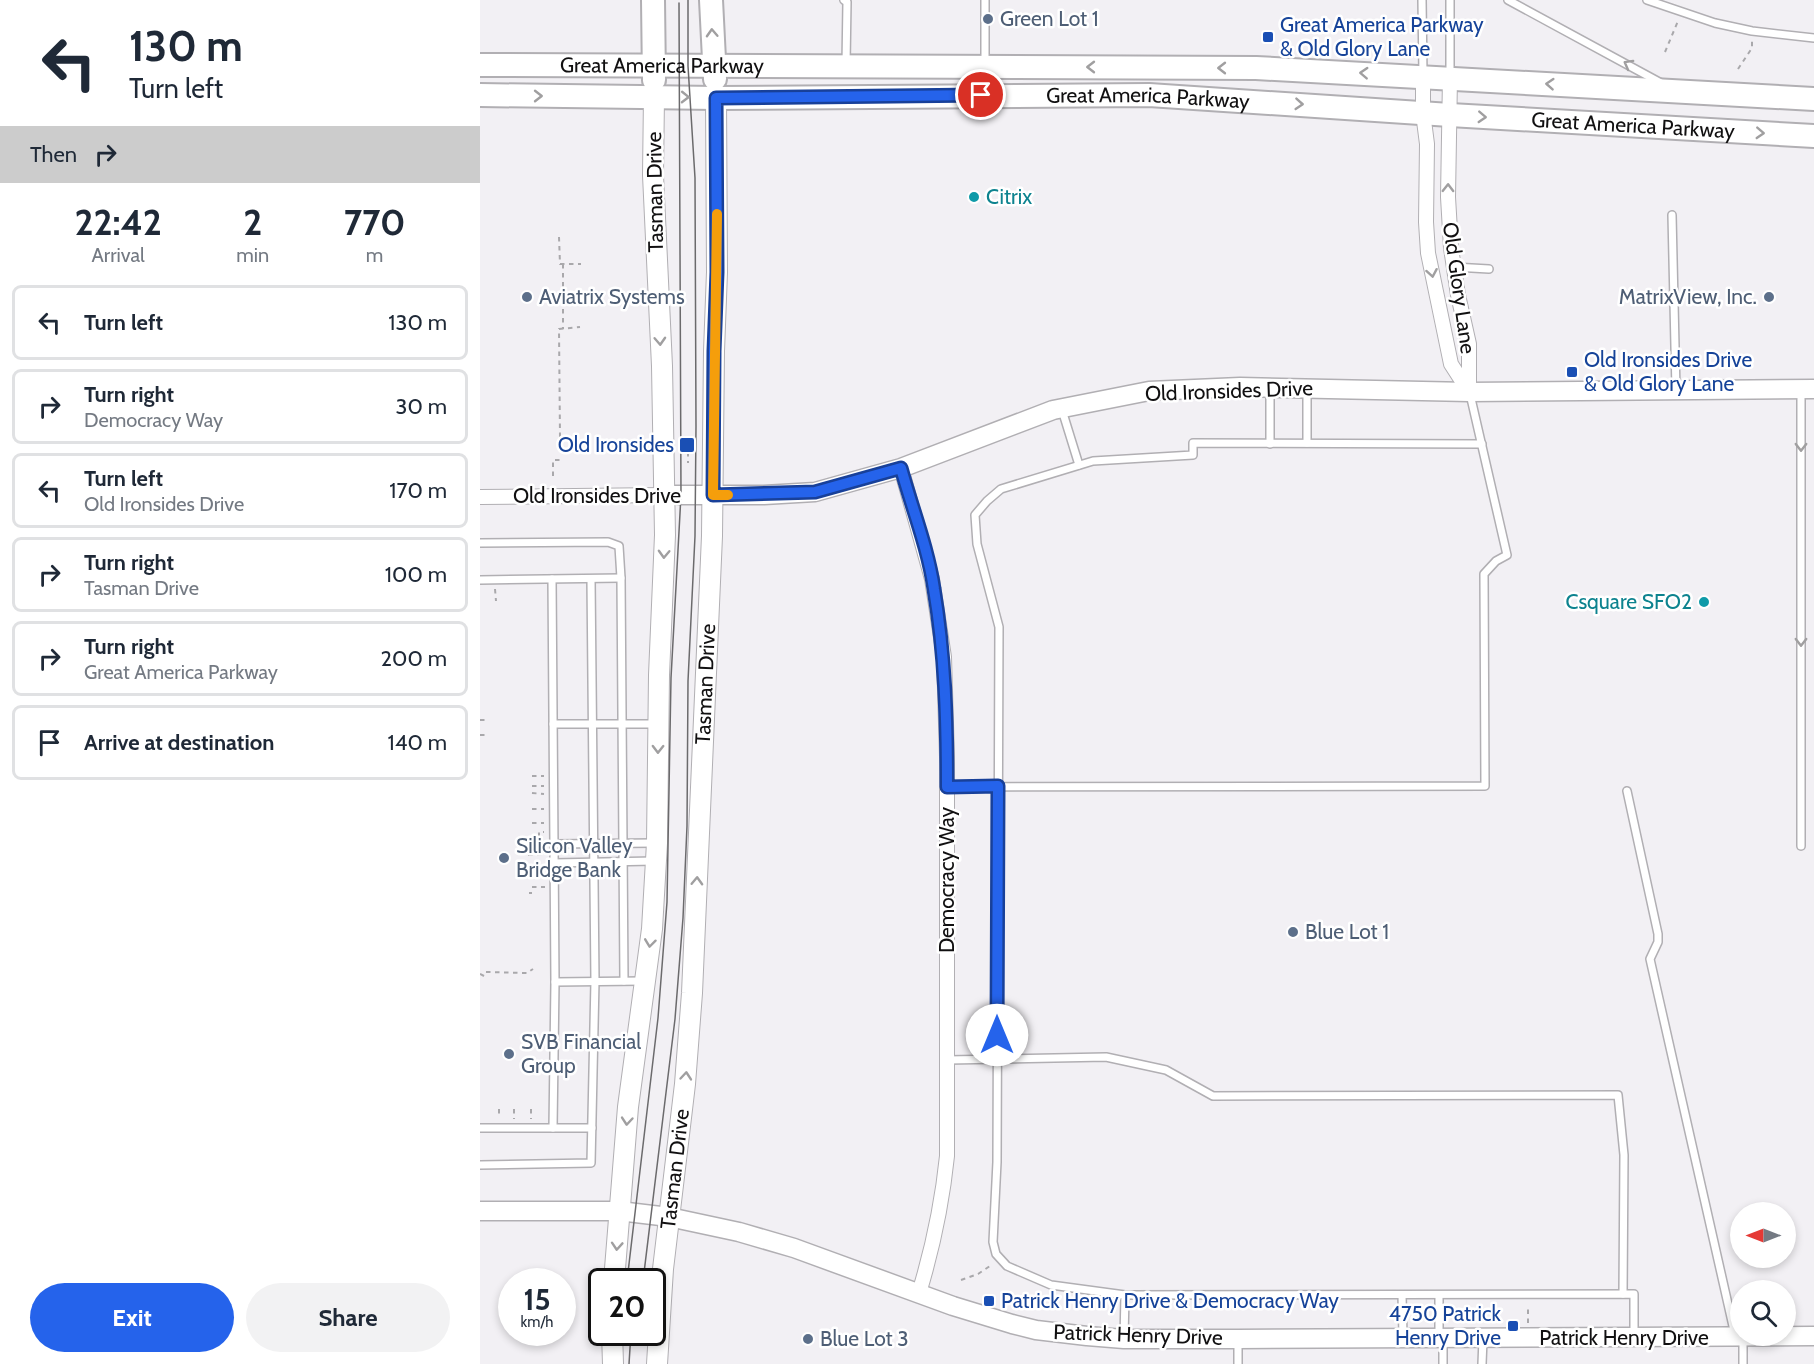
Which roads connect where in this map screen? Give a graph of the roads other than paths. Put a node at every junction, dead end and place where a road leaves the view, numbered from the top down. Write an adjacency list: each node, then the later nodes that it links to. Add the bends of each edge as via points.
1 (653, 0): 11 (main road, Tasman Drive)
2 (711, 0): 12 (main road, Tasman Drive, one-way to 2)
3 (844, 0): 13 (lane)
4 (985, 0): 14 (lane)
5 (1422, 0): 15 (lane)
6 (1450, 0): 16 (lane)
7 (1508, 0): 17 (lane, one-way to 7)
8 (1647, 0): 9 (lane, via 1715,23)
9 (1814, 38)
10 (480, 65): 11 (main road, Great America Parkway)
11 (654, 65): 12 (main road, Great America Parkway); 20 (main road, Tasman Drive)
12 (714, 65): 13 (main road, Great America Parkway); 21 (main road, Tasman Drive)
13 (846, 66): 14 (main road, Great America Parkway)
14 (985, 66): 15 (main road, Great America Parkway, one-way to 14, via 1256,68); 19 (lane)
15 (1423, 76): 16 (main road, Great America Parkway); 23 (street, Old Glory Lane)
16 (1450, 77): 17 (main road, Great America Parkway, one-way to 16); 24 (street, Old Glory Lane)
17 (1679, 93): 22 (main road, Great America Parkway)
18 (480, 95): 20 (main road, Great America Parkway, one-way to 20)
19 (981, 95): 21 (main road, Great America Parkway); 23 (main road, Great America Parkway, one-way to 23, via 1158,95)
20 (654, 96): 21 (main road, Great America Parkway, one-way to 21); 40 (main road, Tasman Drive, one-way to 40)
21 (716, 98): 41 (main road, Tasman Drive)
22 (1814, 99)
23 (1423, 113): 24 (main road, Great America Parkway); 33 (street, Old Glory Lane, one-way to 33, via 1428,253 1451,364)
24 (1450, 115): 25 (main road, Great America Parkway, one-way to 25); 27 (street, Old Glory Lane, one-way to 24, via 1448,197)
25 (1814, 136)
26 (1672, 215): 32 (lane)
27 (1454, 267): 28 (lane); 33 (street, Old Glory Lane, via 1469,344)
28 (1489, 269)
29 (1270, 387): 30 (street, Old Ironsides Drive); 34 (street, Old Ironsides Drive, via 1149,391); 36 (lane)
30 (1306, 388): 33 (street, Old Ironsides Drive); 35 (lane)
31 (1808, 389): 32 (street, Old Ironsides Drive); 58 (lane, one-way to 58)
32 (1676, 390): 33 (street, Old Ironsides Drive)
33 (1469, 392): 37 (lane)
34 (1061, 409): 38 (lane); 39 (street, Old Ironsides Drive)
35 (1307, 443): 36 (lane); 37 (lane)
36 (1270, 444): 38 (lane, via 1193,443 1193,454 1127,457)
37 (1482, 444): 52 (lane, via 1507,555 1484,574 1485,786)
38 (1079, 465): 52 (lane, via 1001,489 975,515 977,544 999,627)
39 (901, 468): 41 (street, Old Ironsides Drive, via 815,492); 53 (street, Democracy Way, via 934,588 944,657)
40 (664, 495): 41 (street, Old Ironsides Drive); 42 (street, Old Ironsides Drive); 51 (main road, Tasman Drive, one-way to 51)
41 (713, 495): 75 (main road, Tasman Drive, one-way to 41, via 690,1015)
42 (480, 497)
43 (480, 543): 44 (lane, via 614,543 621,552)
44 (621, 578): 46 (lane); 50 (lane)
45 (552, 579): 46 (lane); 47 (lane); 48 (lane)
46 (591, 579): 49 (lane)
47 (480, 580)
48 (553, 724): 49 (lane); 56 (lane)
49 (593, 724): 50 (lane); 57 (lane)
50 (621, 724): 51 (lane); 55 (lane)
51 (658, 724): 59 (main road, Tasman Drive, one-way to 59)
52 (998, 786): 53 (lane); 67 (lane)
53 (947, 787): 68 (street, Democracy Way)
54 (1627, 792): 82 (lane, via 1658,934 1650,959)
55 (622, 843): 57 (lane); 59 (lane); 61 (lane)
56 (554, 844): 57 (lane); 62 (lane)
57 (594, 844): 60 (lane)
58 (1801, 846)
59 (657, 852): 61 (lane); 65 (main road, Tasman Drive, one-way to 65)
60 (594, 862): 61 (lane); 62 (lane); 63 (lane)
61 (622, 862): 64 (lane)
62 (554, 863): 66 (lane)
63 (595, 981): 64 (lane); 66 (lane); 71 (lane)
64 (624, 981): 65 (lane)
65 (645, 981): 74 (main road, Tasman Drive, one-way to 74)
66 (555, 982): 70 (lane)
67 (997, 1059): 68 (lane); 78 (lane, via 1106,1057 1166,1070 1213,1096 1618,1095 1624,1155); 79 (lane, via 993,1242 996,1254 1007,1266 1051,1285)
68 (947, 1060): 77 (street, Democracy Way, via 943,1197)
69 (480, 1128): 70 (lane)
70 (553, 1128): 71 (lane)
71 (592, 1128): 72 (lane, via 591,1163)
72 (480, 1165)
73 (480, 1211): 74 (street, Patrick Henry Drive)
74 (619, 1211): 75 (street, Patrick Henry Drive); 76 (main road, Tasman Drive, one-way to 76)
75 (669, 1217): 77 (street, Patrick Henry Drive, via 780,1244); 95 (main road, Tasman Drive)
76 (615, 1268)
77 (919, 1293): 87 (street, Patrick Henry Drive, via 1036,1330)
78 (1623, 1294): 81 (lane); 85 (lane, via 1634,1294)
79 (1125, 1295): 80 (lane); 87 (lane)
80 (1402, 1295): 81 (lane); 89 (lane)
81 (1439, 1295): 90 (lane)
82 (1730, 1300)
83 (1796, 1336): 84 (street, Patrick Henry Drive)
84 (1814, 1336)
85 (1634, 1338): 86 (street, Patrick Henry Drive); 91 (street, Patrick Henry Drive)
86 (1730, 1338)
87 (1124, 1339): 88 (street, Patrick Henry Drive)
88 (1238, 1339): 89 (street, Patrick Henry Drive); 96 (lane)
89 (1403, 1339): 90 (street, Patrick Henry Drive)
90 (1441, 1339): 91 (street, Patrick Henry Drive); 97 (lane)
91 (1483, 1339): 98 (lane)
92 (612, 1346): 94 (main road)
93 (1740, 1346): 99 (lane)
94 (613, 1364)
95 (657, 1364)
96 (1238, 1364)
97 (1443, 1364)
98 (1482, 1364)
99 (1743, 1364)

